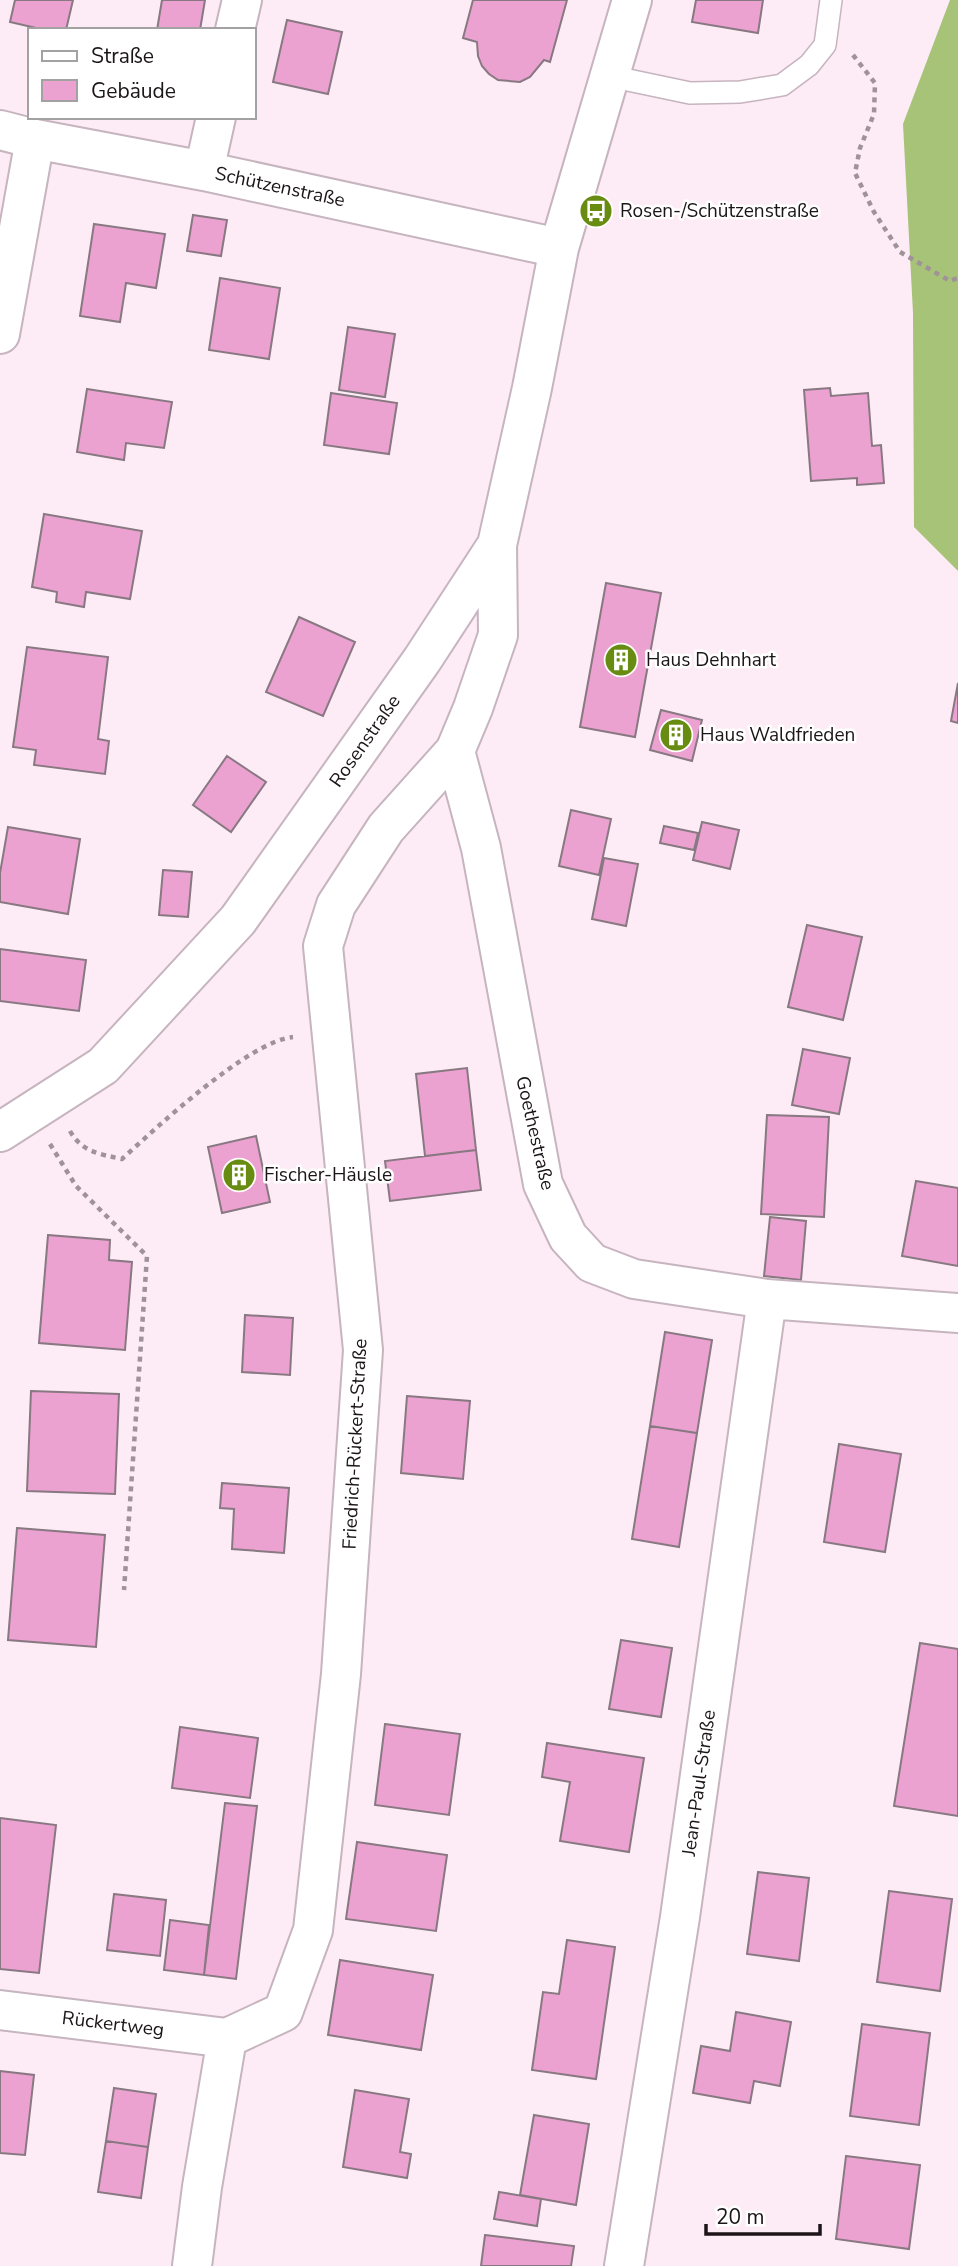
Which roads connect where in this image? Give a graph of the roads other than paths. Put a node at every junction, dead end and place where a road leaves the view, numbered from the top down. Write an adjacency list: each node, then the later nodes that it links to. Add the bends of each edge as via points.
1 (242, 0): 4 (street)
2 (632, 0): 5 (street, Rosenstraße)
3 (831, 0): 5 (lane, via 825,45 809,65 782,85 690,93)
4 (235, 28)
5 (609, 76): 9 (street, Rosenstraße)
6 (216, 119): 8 (street)
7 (17, 134): 8 (street, Schützenstraße); 10 (street)
8 (204, 171): 9 (street, Schützenstraße)
9 (559, 248): 11 (street, Rosenstraße)
10 (0, 334)
11 (497, 545): 12 (street, Friedrich-Rückert-Straße, via 498,635); 13 (street, Rosenstraße, via 422,660 238,920 103,1066)
12 (455, 751): 14 (street, Goethestraße, via 481,848 543,1184 568,1237 592,1263 635,1279); 17 (street, Friedrich-Rückert-Straße, via 386,828 336,905 323,946 363,1350 341,1674 313,1930 283,2012)
13 (15, 1123)
14 (767, 1299): 15 (street, Goethestraße); 19 (street, Jean-Paul-Straße, via 680,1917)
15 (958, 1314)
16 (0, 2010): 17 (street, Rückertweg)
17 (227, 2038): 18 (street)
18 (192, 2266)
19 (624, 2266)

